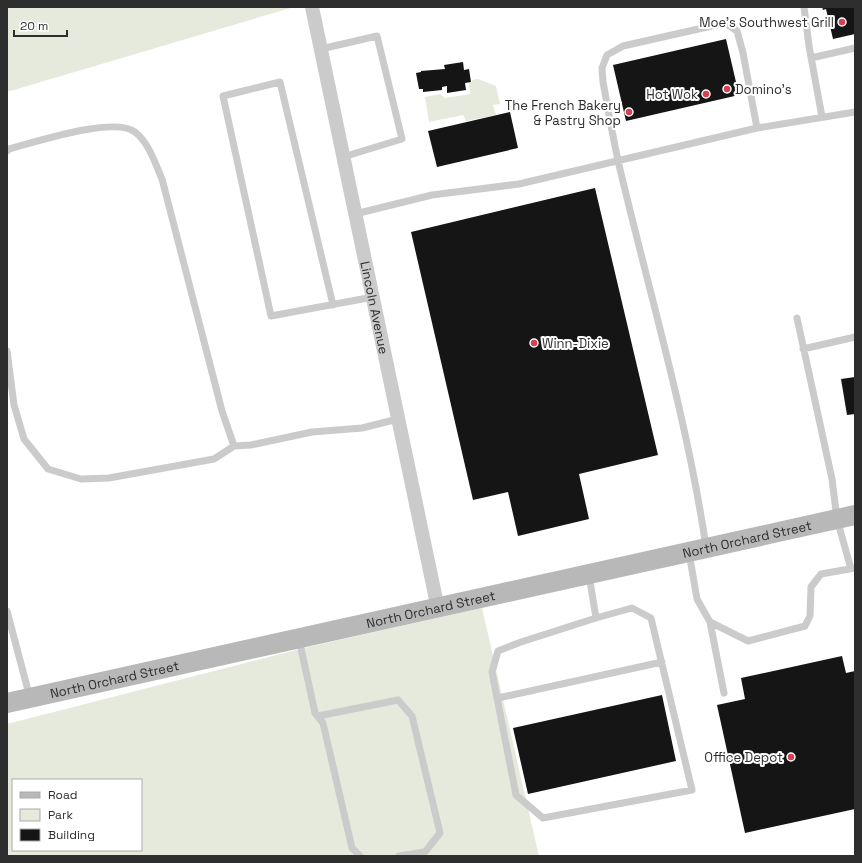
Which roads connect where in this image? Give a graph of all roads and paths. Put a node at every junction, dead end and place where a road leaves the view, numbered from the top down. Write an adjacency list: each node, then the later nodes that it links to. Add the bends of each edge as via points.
1 (312, 7): 4 (street, Lincoln Avenue)
2 (804, 7): 5 (lane)
3 (855, 48): 5 (lane)
4 (321, 49): 10 (street, Lincoln Avenue); 10 (lane, via 377,36 402,139)
5 (811, 58): 7 (lane)
6 (855, 112): 7 (lane)
7 (822, 117): 8 (lane)
8 (757, 128): 11 (lane); 11 (lane, via 743,53 736,31 725,23 631,44 607,55 602,68)
9 (7, 151): 20 (lane, via 92,128 119,127 134,131 145,143 162,179 222,411)
10 (343, 157): 12 (street, Lincoln Avenue)
11 (618, 160): 12 (lane, via 519,184 432,195); 22 (lane, via 699,498)
12 (355, 214): 13 (street, Lincoln Avenue)
13 (373, 297): 14 (lane); 19 (street, Lincoln Avenue)
14 (333, 305): 14 (lane, via 280,82 223,96 271,316)
15 (797, 318): 17 (lane)
16 (855, 337): 17 (lane)
17 (803, 349): 21 (lane, via 832,479)
18 (7, 351): 20 (lane, via 14,405 24,439 48,469 81,479 109,478 214,459)
19 (398, 419): 20 (lane, via 362,428 312,432 251,446); 25 (street, Lincoln Avenue)
20 (234, 446)
21 (846, 517): 22 (street, North Orchard Street); 23 (lane)
22 (698, 551): 24 (street, North Orchard Street); 28 (lane, via 697,599)
23 (853, 568): 28 (lane, via 821,574 811,587 810,616 805,626 748,641)
24 (589, 575): 25 (street, North Orchard Street); 27 (lane)
25 (438, 609): 29 (street, North Orchard Street)
26 (7, 611): 30 (lane)
27 (596, 618): 32 (lane, via 632,608 651,618); 35 (lane, via 498,651 492,672)
28 (710, 622): 33 (lane)
29 (299, 639): 34 (street, North Orchard Street); 37 (lane, via 315,713)
30 (15, 642): 31 (lane); 34 (lane)
31 (7, 644)
32 (662, 662): 35 (lane); 35 (lane, via 692,790 543,818 516,795)
33 (724, 693)
34 (30, 698): 36 (street, North Orchard Street)
35 (498, 698)
36 (7, 703)
37 (318, 716): 38 (lane, via 323,723 352,848); 39 (lane, via 398,700 412,716 440,833 425,852)
38 (360, 856)
39 (399, 856)

